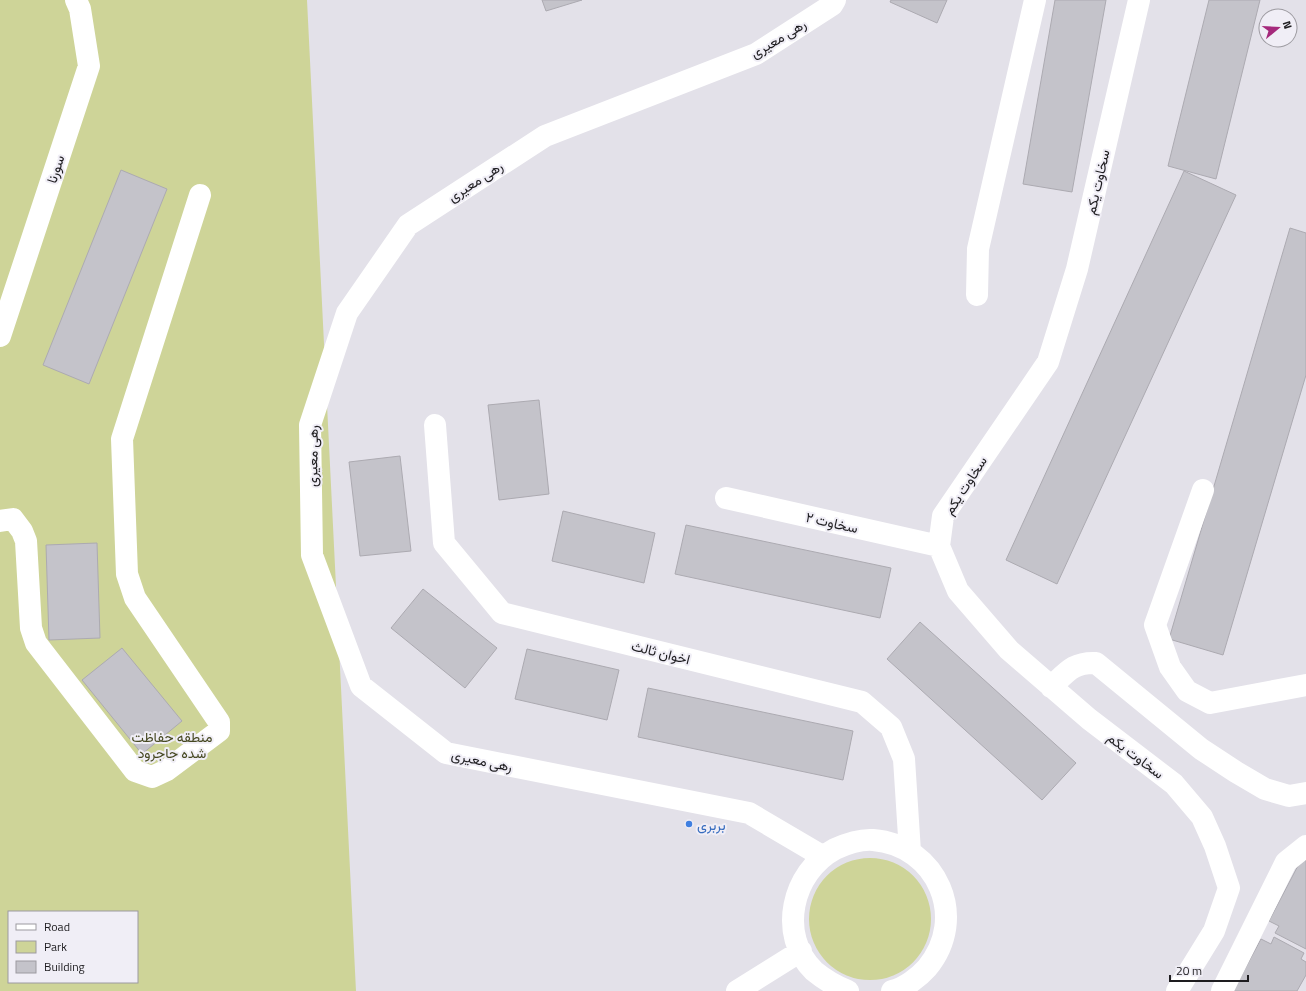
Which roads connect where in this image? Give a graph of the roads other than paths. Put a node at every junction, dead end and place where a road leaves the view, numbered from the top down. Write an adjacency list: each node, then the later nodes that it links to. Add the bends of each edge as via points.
1 (76, 0): 7 (street, سورنا, via 80,9 89,66)
2 (835, 0): 18 (street, رهی معیری, via 832,5 756,54 544,136 408,225 347,313 310,425 312,555 361,686 446,753 749,813)
3 (1035, 0): 6 (street, via 978,249)
4 (1139, 0): 12 (street, سخاوت یکم, via 1077,269 1048,362 943,516)
5 (200, 195): 11 (street, via 122,439 127,574 135,598 219,722 219,731 167,770 152,777 135,772 36,643 32,628 26,541 13,519)
6 (977, 296)
7 (0, 336)
8 (435, 425): 17 (street, اخوان ثالث, via 444,543 502,613 862,702 891,727 904,759)
9 (1203, 490): 13 (street, via 1155,624 1170,667 1187,691 1210,703)
10 (726, 498): 12 (street, سخاوت ۲)
11 (0, 520)
12 (939, 546): 14 (street, سخاوت یکم, via 958,591 1009,650)
13 (1306, 685)
14 (1051, 687): 15 (street, via 1074,666 1084,662 1096,663 1202,749 1236,772 1289,796); 23 (street, سخاوت یکم, via 1174,784 1202,817 1215,846 1229,888 1214,931)
15 (1306, 793)
16 (1306, 846): 24 (street, via 1286,862)
17 (910, 852): 18 (street, via 898,845 872,840 845,844); 22 (street, via 920,859 937,880 946,905 946,932 936,957 919,977)
18 (822, 856): 19 (street, via 805,876 795,900 793,926)
19 (800, 951): 20 (street); 21 (street, via 813,970 831,984)
20 (737, 991)
21 (848, 991)
22 (895, 991)
23 (1177, 991)
24 (1222, 991)

